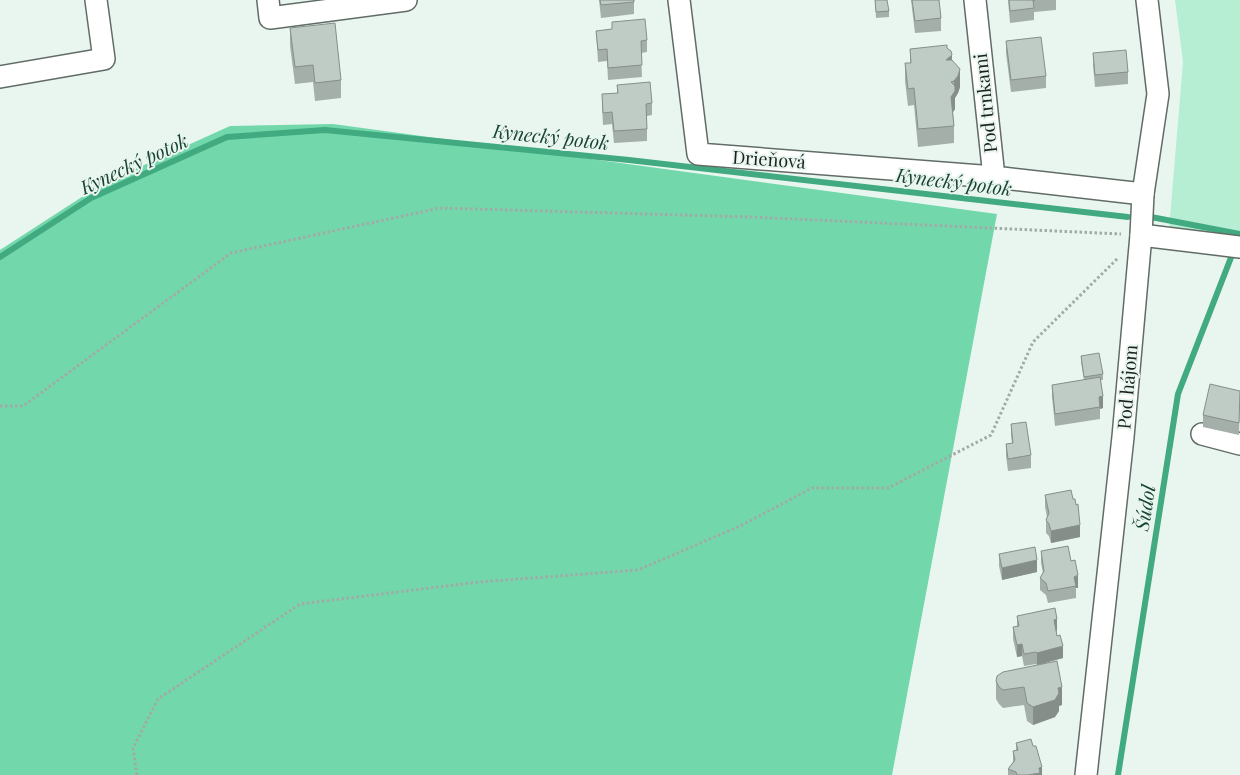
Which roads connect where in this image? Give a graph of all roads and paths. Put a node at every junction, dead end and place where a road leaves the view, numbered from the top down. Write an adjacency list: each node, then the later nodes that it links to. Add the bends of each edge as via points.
1 (96, 0): 7 (street, via 104,59)
2 (268, 0): 3 (street, via 270,18)
3 (406, 0)
4 (679, 0): 8 (street, Drieňová, via 698,154)
5 (974, 0): 8 (street, Pod trnkami)
6 (1147, 0): 9 (street, Pod hájom, via 1158,94)
7 (0, 77)
8 (994, 177): 9 (street, Pod trnkami)
9 (1143, 194): 10 (street, Pod hájom)
10 (1141, 235): 11 (street); 12 (path, via 750,217 440,208 232,253 23,406); 15 (path, via 1034,342 991,435 888,488 812,488 740,526 638,570 479,582 300,604 158,699 133,748); 16 (street, Pod hájom, via 1123,437)
11 (1240, 247)
12 (0, 406)
13 (1202, 434): 14 (street)
14 (1240, 444)
15 (137, 775)
16 (1086, 775)

